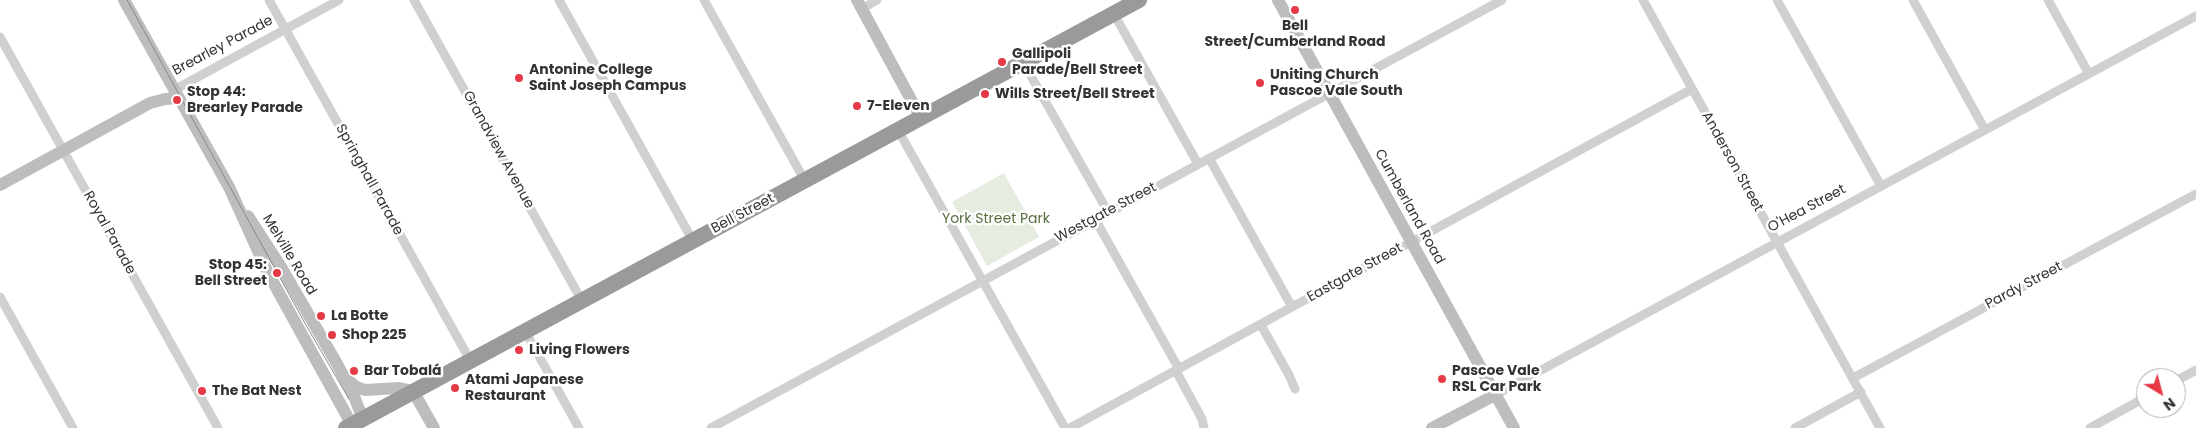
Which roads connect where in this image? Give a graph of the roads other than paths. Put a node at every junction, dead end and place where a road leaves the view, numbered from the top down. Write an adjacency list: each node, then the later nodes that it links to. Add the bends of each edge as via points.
1 (124, 0): 23 (main road, Melville Road)
2 (269, 0): 18 (street, Springhall Parade)
3 (339, 0): 18 (street, Brearley Parade)
4 (414, 0): 43 (street, Grandview Avenue)
5 (559, 0): 38 (street)
6 (704, 0): 31 (street)
7 (877, 0): 15 (street)
8 (1139, 0): 16 (highway, Bell Street)
9 (1278, 0): 24 (main road, Cumberland Road)
10 (1502, 0): 24 (street, Westgate Street)
11 (1643, 0): 22 (street, Anderson Street)
12 (1777, 0): 33 (street)
13 (1913, 0): 27 (street)
14 (2048, 0): 21 (street)
15 (859, 4): 25 (main road)
16 (1114, 14): 20 (highway, Bell Street); 30 (street)
17 (2196, 16): 21 (street, O'Hea Street)
18 (286, 30): 23 (street, Brearley Parade); 47 (street, Springhall Parade)
19 (0, 37): 28 (street, Royal Parade)
20 (1023, 62): 25 (highway, Bell Street); 36 (street)
21 (2089, 74): 27 (street, O'Hea Street)
22 (1692, 89): 39 (street, Eastgate Street); 40 (street, Anderson Street)
23 (174, 90): 28 (main road, Brearley Parade, via 165,99 150,103); 34 (main road, Melville Road)
24 (1330, 93): 29 (street, Westgate Street); 39 (main road, Cumberland Road)
25 (921, 118): 26 (highway, Bell Street)
26 (898, 130): 31 (highway, Bell Street); 41 (street)
27 (1984, 130): 33 (street, O'Hea Street)
28 (63, 150): 32 (main road, Brearley Parade); 58 (street, Royal Parade)
29 (1209, 158): 30 (street, Westgate Street); 44 (street)
30 (1198, 164): 36 (street, Westgate Street)
31 (805, 181): 38 (highway, Bell Street)
32 (0, 185)
33 (1881, 186): 40 (street, O'Hea Street)
34 (229, 187): 49 (main road, Melville Road, via 281,267); 56 (main road, Melville Road, via 261,260)
35 (2196, 194): 50 (street, Pardy Street)
36 (1108, 212): 37 (street, Westgate Street)
37 (1095, 219): 41 (street, Westgate Street); 48 (street)
38 (693, 241): 43 (highway, Bell Street)
39 (1412, 242): 44 (street, Eastgate Street); 54 (main road, Cumberland Road)
40 (1777, 243): 50 (street, Anderson Street); 54 (street, O'Hea Street)
41 (983, 280): 61 (street, Westgate Street); 62 (street)
42 (0, 297): 57 (street)
43 (582, 301): 46 (highway, Bell Street)
44 (1292, 308): 45 (street, Eastgate Street)
45 (1261, 324): 48 (street, Eastgate Street); 51 (street)
46 (525, 331): 47 (highway, Bell Street); 60 (street)
47 (470, 360): 52 (highway, Bell Street)
48 (1178, 370): 63 (street, Eastgate Street); 64 (street)
49 (344, 376): 52 (main road, via 365,390 399,388); 56 (main road, Melville Road)
50 (1853, 378): 53 (street, Anderson Street)
51 (1295, 390)
52 (413, 391): 56 (highway, Bell Street); 59 (main road)
53 (1861, 392): 67 (street); 68 (street, Anderson Street)
54 (1496, 394): 65 (main road, O'Hea Street); 66 (main road, Cumberland Road)
55 (2136, 403): 69 (street)
56 (353, 424)
57 (73, 428)
58 (218, 428)
59 (434, 428)
60 (579, 428)
61 (711, 428)
62 (1065, 428)
63 (1070, 428)
64 (1204, 428)
65 (1432, 428)
66 (1514, 428)
67 (1795, 428)
68 (1880, 428)
69 (2090, 428)

